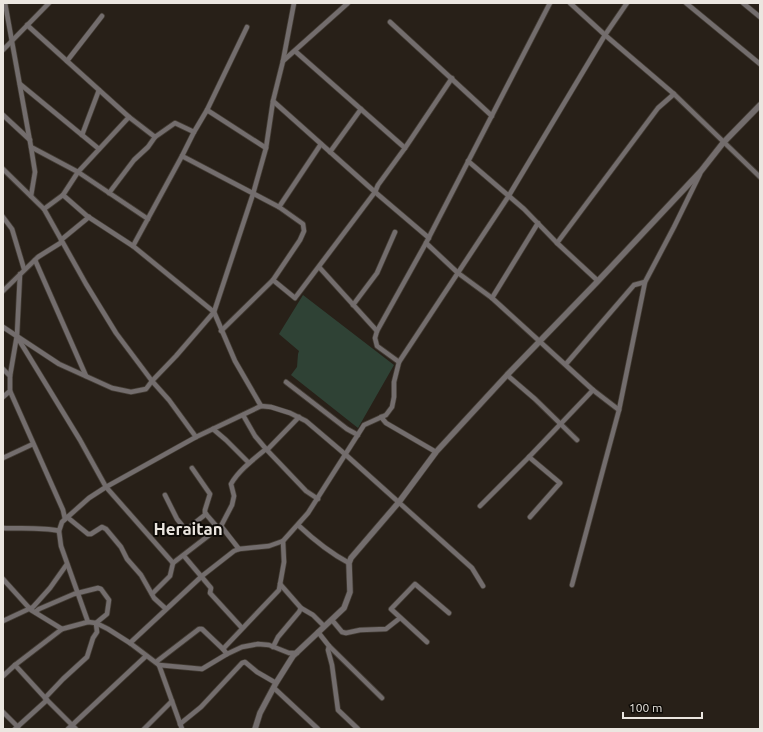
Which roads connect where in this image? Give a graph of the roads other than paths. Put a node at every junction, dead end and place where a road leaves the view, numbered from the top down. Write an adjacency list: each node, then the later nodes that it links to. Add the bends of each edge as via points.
1 (5, 3): 16 (street)
2 (49, 3): 13 (street)
3 (294, 3): 20 (street)
4 (348, 3): 18 (street)
5 (550, 3): 31 (street)
6 (570, 3): 15 (street)
7 (627, 3): 15 (street)
8 (686, 3): 21 (street)
9 (743, 3): 11 (street)
10 (102, 16): 19 (street)
11 (760, 17)
12 (390, 22): 22 (street)
13 (27, 25): 16 (street); 19 (street)
14 (247, 27): 29 (street)
15 (605, 35): 25 (street); 55 (street)
16 (12, 40): 17 (street); 23 (street)
17 (3, 50)
18 (295, 51): 20 (street); 28 (street)
19 (67, 61): 24 (street)
20 (284, 61): 26 (street)
21 (760, 64)
22 (452, 78): 31 (street); 41 (street)
23 (20, 84): 34 (street); 36 (street)
24 (99, 90): 32 (street); 34 (street)
25 (674, 94): 37 (street); 66 (street, via 658,108)
26 (274, 101): 38 (street); 40 (street)
27 (760, 105): 37 (street)
28 (361, 109): 41 (street); 43 (street)
29 (207, 110): 33 (street); 40 (street)
30 (3, 114): 36 (street)
31 (492, 116): 45 (street)
32 (129, 117): 35 (street); 42 (street)
33 (194, 132): 35 (street, via 175,123); 44 (street)
34 (82, 135): 42 (street)
35 (154, 137): 51 (street)
36 (30, 140): 39 (street)
37 (723, 143): 47 (street); 49 (street)
38 (321, 144): 43 (street); 56 (street)
39 (31, 147): 48 (street); 54 (street, via 35,172)
40 (266, 148): 52 (street)
41 (405, 148): 50 (street)
42 (99, 149): 48 (street)
43 (330, 152): 50 (street)
44 (182, 156): 52 (street); 60 (street)
45 (468, 161): 55 (street); 63 (street)
46 (3, 169): 54 (street)
47 (701, 171): 74 (street); 75 (street)
48 (78, 172): 51 (street); 53 (street)
49 (760, 177)
50 (375, 192): 63 (street); 69 (street)
51 (109, 193): 60 (street)
52 (253, 194): 56 (street); 79 (street)
53 (63, 195): 57 (street); 59 (street)
54 (31, 196): 57 (street)
55 (508, 197): 61 (street); 71 (street)
56 (279, 207): 73 (street, via 303,224 304,231)
57 (44, 210): 64 (street)
58 (3, 217): 70 (street, via 12,229)
59 (89, 217): 64 (street); 67 (street)
60 (148, 218): 67 (street)
61 (538, 223): 66 (street); 77 (street)
62 (395, 232): 78 (street, via 377,273)
63 (429, 238): 65 (street)
64 (61, 241): 68 (street); 91 (street, via 116,333)
65 (426, 243): 71 (street); 82 (street)
66 (557, 243): 74 (street)
67 (132, 246): 79 (street)
68 (35, 260): 70 (street); 90 (street)
69 (319, 267): 73 (street, via 295,298); 78 (street)
70 (24, 269): 72 (street)
71 (458, 273): 77 (street); 85 (street)
72 (20, 274): 76 (street); 83 (street)
73 (272, 280): 81 (street)
74 (598, 281): 84 (street)
75 (645, 282): 86 (street, via 634,285); 97 (street)
76 (3, 291)
77 (492, 298): 84 (street)
78 (353, 305): 82 (street)
79 (214, 312): 81 (street); 91 (street)
80 (3, 327): 83 (street)
81 (222, 331): 96 (street, via 235,362)
82 (377, 331): 85 (street, via 377,346)
83 (17, 335): 89 (street); 90 (street, via 59,364); 114 (street)
84 (540, 341): 86 (street); 88 (street)
85 (398, 362): 100 (street, via 392,407)
86 (566, 364): 93 (street)
87 (3, 369): 89 (street)
88 (507, 375): 101 (street); 108 (street)
89 (10, 376): 94 (street)
90 (86, 376): 91 (street, via 112,388 131,392 146,389)
91 (152, 381): 104 (street)
92 (286, 382): 103 (street)
93 (593, 390): 97 (street); 101 (street)
94 (10, 392): 95 (street); 106 (street)
95 (3, 397)
96 (260, 406): 98 (street); 99 (street, via 271,407)
97 (619, 410): 135 (street)
98 (243, 415): 102 (street); 107 (street)
99 (299, 417): 107 (street); 109 (street)
100 (381, 417): 103 (street, via 364,425); 108 (street, via 386,423)
101 (560, 424): 105 (street); 110 (street)
102 (213, 429): 104 (street); 112 (street)
103 (358, 435): 109 (street)
104 (196, 437): 114 (street)
105 (577, 440)
106 (33, 444): 111 (street); 121 (street)
107 (266, 450): 112 (street); 116 (street, via 306,491)
108 (436, 452): 117 (street)
109 (346, 455): 116 (street); 117 (street)
110 (529, 457): 118 (street); 120 (street, via 560,484)
111 (3, 458)
112 (248, 463): 123 (street, via 231,484 234,496 232,505)
113 (192, 468): 119 (street, via 210,494)
114 (106, 487): 121 (street); 129 (street)
115 (165, 495): 119 (street, via 177,519 186,529)
116 (318, 499): 122 (street)
117 (398, 502): 130 (street); 136 (street, via 472,568)
118 (480, 506)
119 (206, 514): 123 (street)
120 (530, 517)
121 (66, 518): 125 (street); 138 (street, via 88,534 102,528 106,529)
122 (298, 526): 126 (street); 130 (street, via 320,545)
123 (219, 527): 127 (street); 128 (street)
124 (3, 528): 125 (street, via 47,528)
125 (59, 531): 131 (street)
126 (283, 541): 127 (street, via 269,546); 134 (street, via 284,562)
127 (239, 549): 132 (street)
128 (184, 556): 129 (street); 132 (street)
129 (173, 563): 138 (street, via 170,576)
130 (349, 563): 145 (street, via 350,592 344,608)
131 (67, 564): 137 (street); 139 (street, via 50,588)
132 (202, 576): 141 (street); 150 (street, via 211,588 210,593)
133 (3, 579): 139 (street)
134 (280, 584): 140 (street); 150 (street, via 279,590)
135 (572, 585)
136 (483, 586)
137 (78, 592): 142 (street); 147 (street); 148 (street, via 98,588 109,600 107,614)
138 (152, 594): 141 (street)
139 (30, 608): 142 (street); 146 (street)
140 (301, 608): 149 (street, via 314,615); 156 (street)
141 (166, 609): 154 (street)
142 (35, 612): 151 (street)
143 (450, 613): 144 (street, via 415,584 391,609)
144 (400, 618): 145 (street, via 386,629 346,633); 153 (street)
145 (332, 620): 149 (street)
146 (3, 621)
147 (88, 622): 148 (street); 151 (street)
148 (96, 623): 154 (street); 166 (street, via 97,632 87,657)
149 (324, 626): 152 (street)
150 (242, 628): 157 (street)
151 (62, 629): 162 (street)
152 (318, 632): 155 (street); 158 (street)
153 (426, 642)
154 (130, 643): 160 (street)
155 (328, 646): 165 (street); 172 (street, via 338,710)
156 (273, 647): 158 (street); 159 (street, via 258,644 242,647)
157 (222, 649): 159 (street); 161 (street, via 202,629 198,629)
158 (297, 653): 164 (street)
159 (227, 654): 161 (street, via 202,669)
160 (146, 656): 161 (street); 171 (street)
161 (157, 664): 167 (street)
162 (15, 665): 163 (street); 166 (street)
163 (3, 676)
164 (275, 685): 169 (street, via 245,662 242,663); 174 (street, via 260,713); 175 (street); 176 (street)
165 (382, 698)
166 (46, 699): 170 (street); 171 (street)
167 (172, 701): 169 (street); 173 (street)
168 (3, 712): 170 (street)
169 (181, 727)
170 (16, 728)
171 (72, 728)
172 (358, 728)
173 (144, 729)
174 (255, 729)
175 (313, 729)
176 (318, 729)

